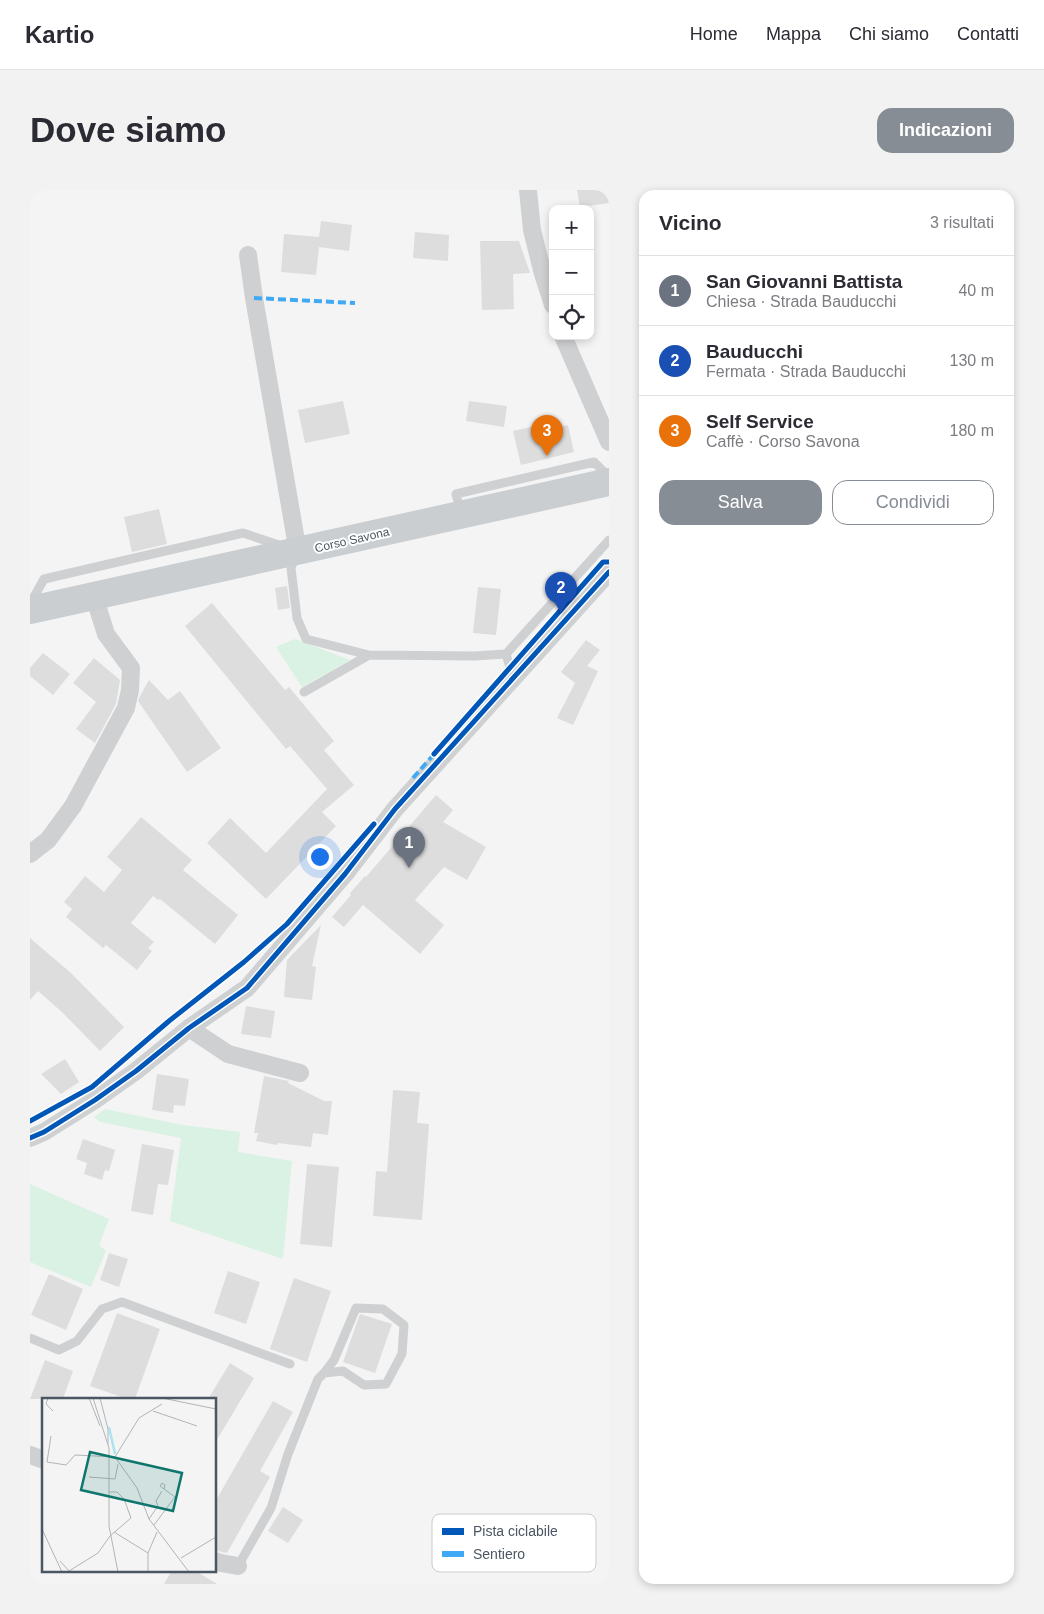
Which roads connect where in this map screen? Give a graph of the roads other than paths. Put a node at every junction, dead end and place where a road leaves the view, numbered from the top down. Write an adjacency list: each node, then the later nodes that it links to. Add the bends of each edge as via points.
1 (528, 190): 3 (street, via 532,230)
2 (248, 255): 10 (street)
3 (550, 295)
4 (565, 340): 5 (street)
5 (609, 442)
6 (609, 478): 8 (lane, via 594,462 456,494)
7 (609, 482): 8 (main road, Corso Savona)
8 (461, 515): 10 (main road, Corso Savona)
9 (609, 540): 15 (lane)
10 (298, 552): 12 (main road, Corso Savona); 13 (lane, via 243,532 44,579); 16 (lane, via 292,568 297,618 306,639)
11 (609, 572): 17 (street)
12 (94, 596): 14 (main road, Corso Savona); 19 (street, via 106,634 131,668 126,708 74,806 48,840)
13 (30, 604)
14 (30, 610)
15 (506, 654): 16 (lane); 17 (lane)
16 (368, 655): 18 (lane)
17 (514, 679): 20 (street, via 395,810 247,988)
18 (304, 692)
19 (30, 854)
20 (189, 1028): 21 (street, via 228,1054); 22 (street, via 95,1100)
21 (300, 1072)
22 (30, 1138)
23 (30, 1338): 24 (lane, via 59,1350 77,1342 102,1310 122,1302)
24 (290, 1364)
25 (324, 1373): 25 (lane, via 334,1360 356,1308 383,1309 404,1325 402,1354 386,1384 364,1385 343,1371); 29 (lane, via 318,1379 288,1454 271,1508)
26 (30, 1455): 27 (street)
27 (42, 1459)
28 (216, 1561): 29 (street)
29 (238, 1566)

